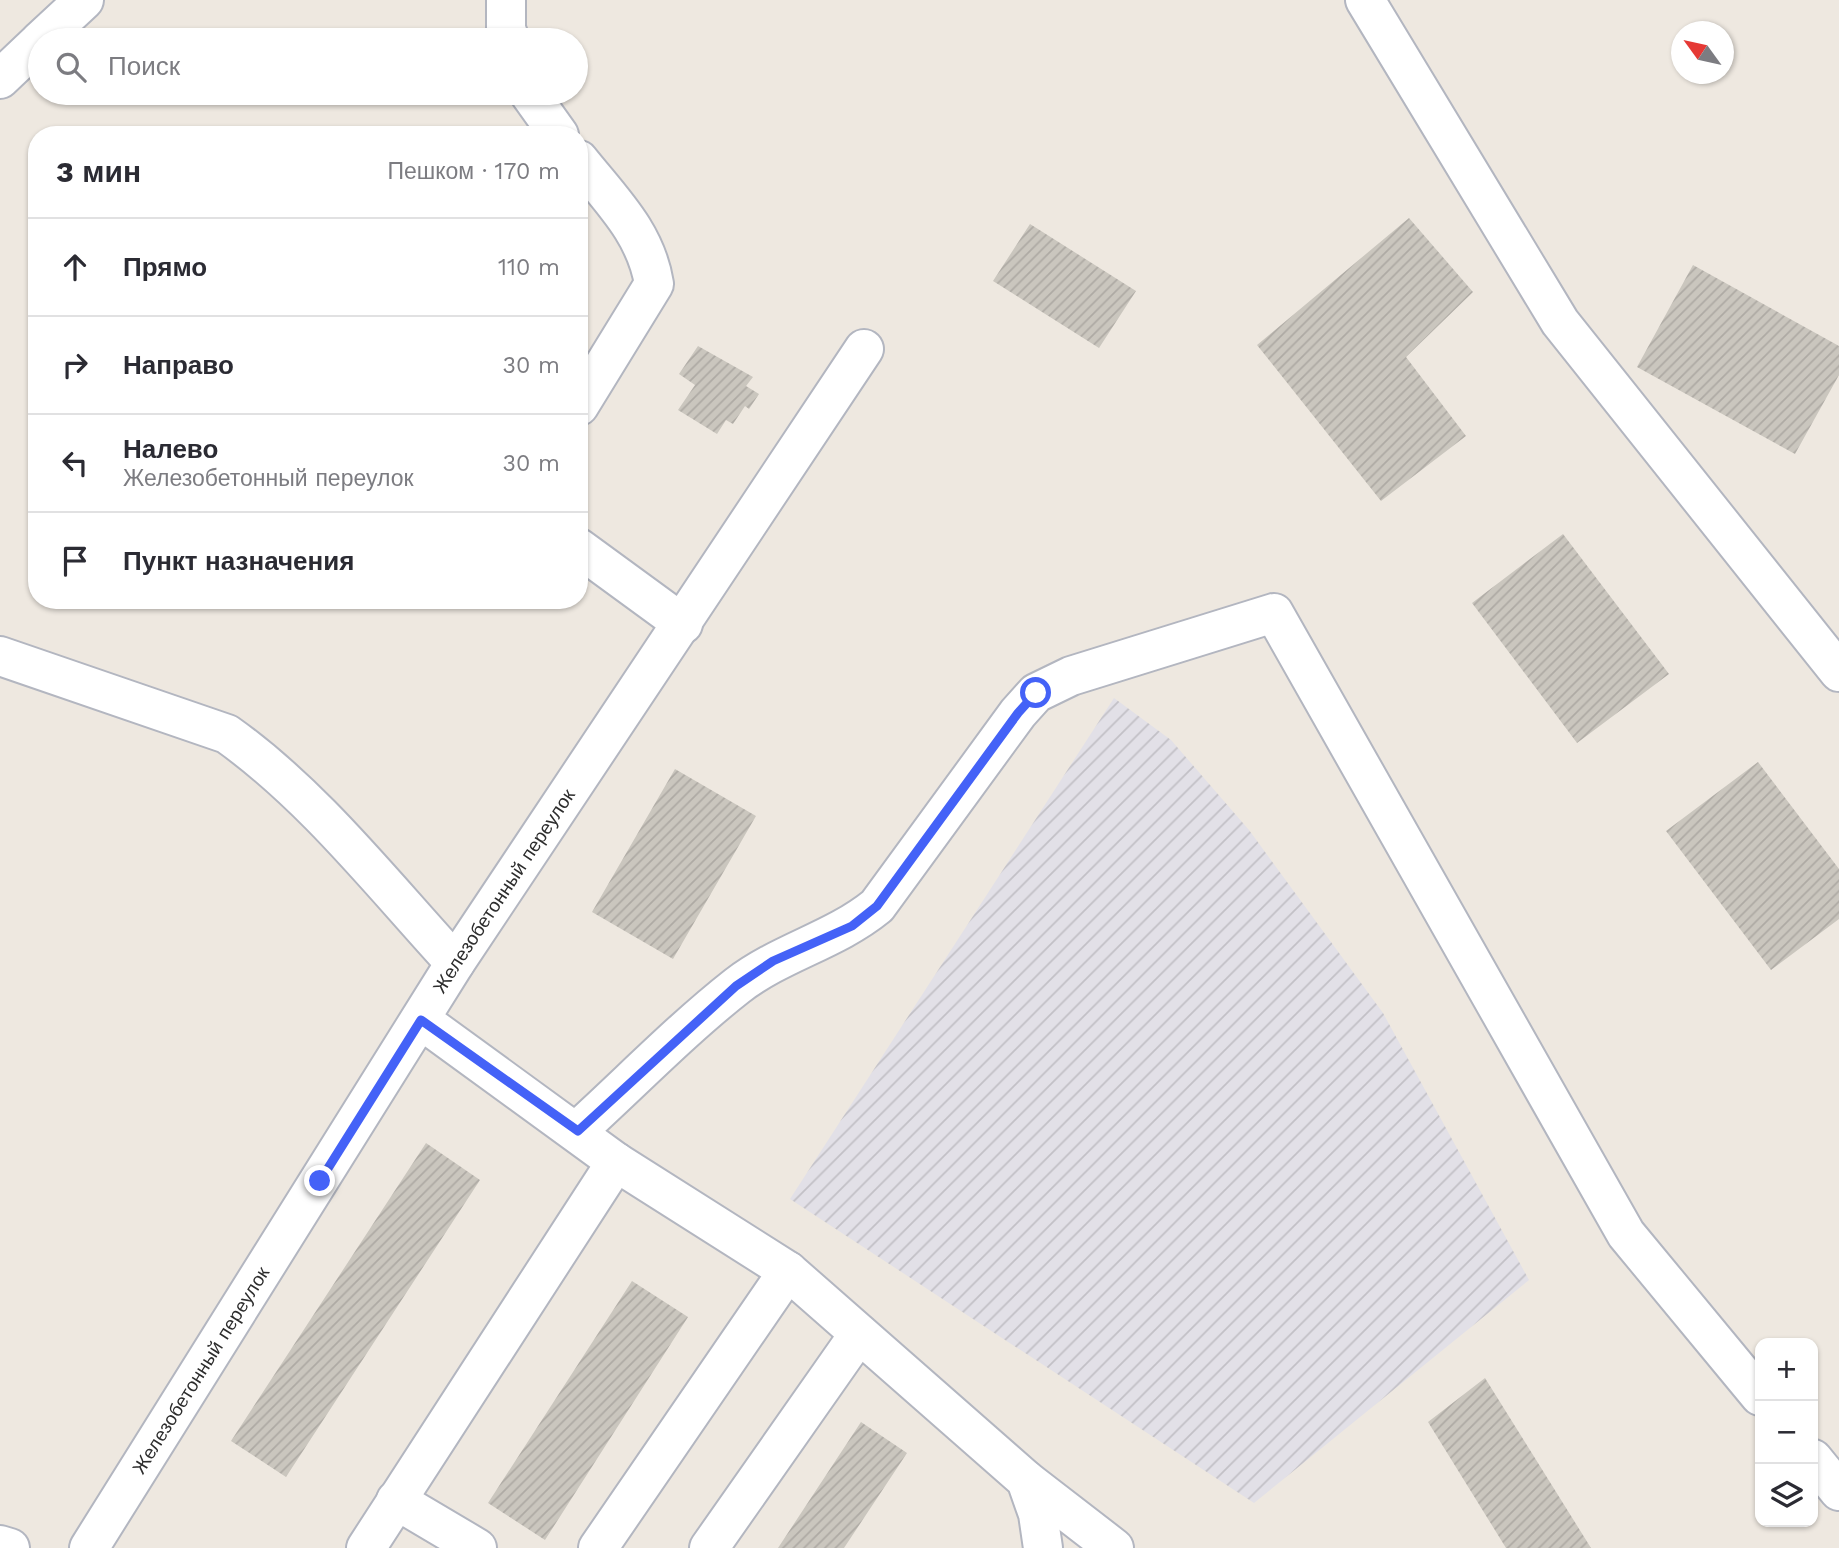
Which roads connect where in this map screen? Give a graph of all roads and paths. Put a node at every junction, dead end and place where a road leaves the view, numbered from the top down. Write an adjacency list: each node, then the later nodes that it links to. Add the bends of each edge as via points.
1 (84, 0): 4 (street)
2 (506, 0): 5 (street)
3 (1365, 0): 16 (street, via 1560,322)
4 (55, 28)
5 (506, 28)
6 (28, 53): 7 (street)
7 (0, 79)
8 (538, 105): 9 (street)
9 (553, 126)
10 (588, 171): 12 (street, via 634,229 650,258 654,284)
11 (864, 349): 14 (street, Железобетонный переулок)
12 (588, 391)
13 (588, 555): 14 (street)
14 (683, 624): 17 (street, Железобетонный переулок)
15 (0, 656): 17 (street, via 227,734 259,757 319,817)
16 (1839, 672)
17 (455, 963): 18 (street, Железобетонный переулок)
18 (421, 1020): 19 (street); 30 (street, Железобетонный переулок)
19 (578, 1131): 20 (street); 23 (street, via 736,986 773,961 852,926 877,906 1036,693 1071,676 1274,613 1626,1234)
20 (616, 1162): 21 (street); 27 (street)
21 (788, 1271): 22 (street); 33 (street)
22 (859, 1334): 25 (street); 34 (street)
23 (1755, 1390)
24 (1817, 1464): 26 (street)
25 (1026, 1480): 35 (street); 36 (street)
26 (1839, 1491)
27 (396, 1500): 31 (street); 32 (street)
28 (0, 1545): 29 (street)
29 (10, 1548)
30 (89, 1548)
31 (366, 1548)
32 (477, 1548)
33 (598, 1548)
34 (709, 1548)
35 (1043, 1548)
36 (1114, 1548)

